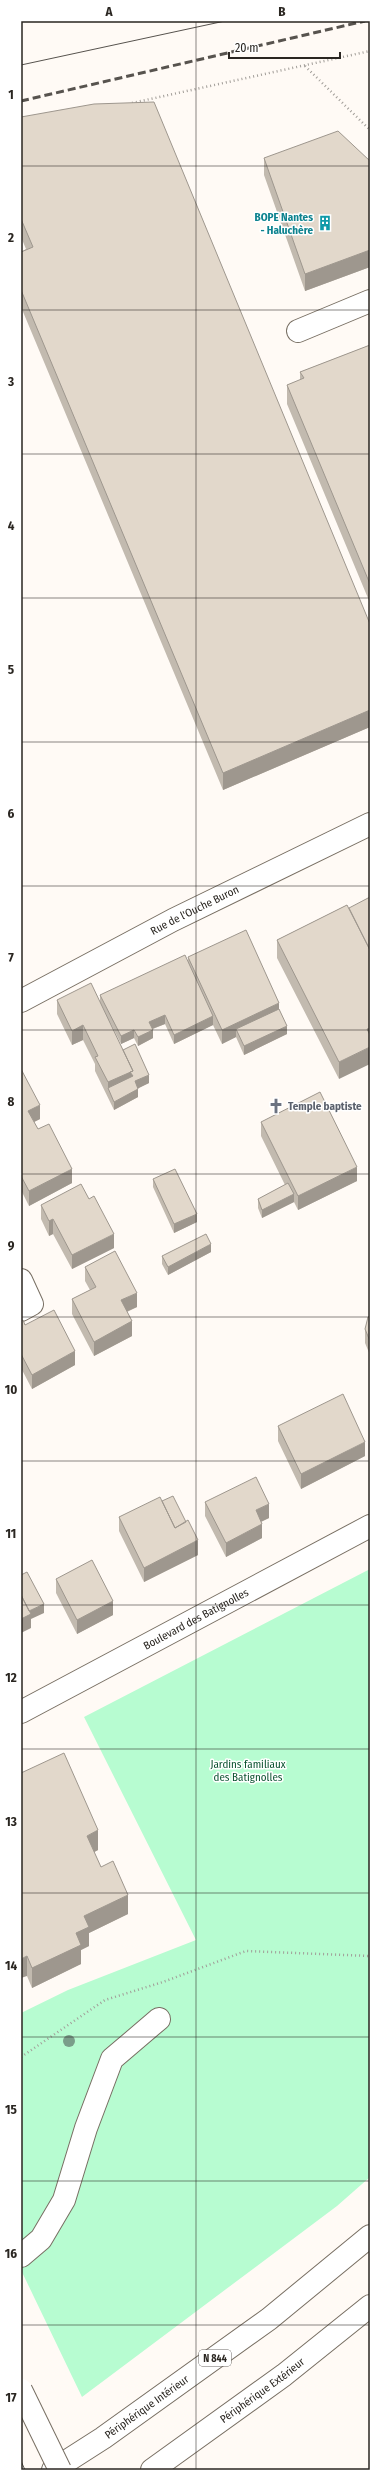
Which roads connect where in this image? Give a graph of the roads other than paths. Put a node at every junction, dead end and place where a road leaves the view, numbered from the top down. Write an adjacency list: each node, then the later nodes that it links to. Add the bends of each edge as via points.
1 (370, 301): 2 (main road)
2 (298, 331)
3 (370, 824): 4 (main road, Rue de l'Ouche Buron, via 173,920)
4 (21, 1001)
5 (21, 1280): 6 (main road, via 32,1304)
6 (21, 1310)
7 (370, 1526): 8 (main road, Boulevard des Batignolles)
8 (21, 1712)
9 (159, 2019): 11 (main road, via 112,2059 86,2128 64,2200 41,2239)
10 (370, 2236): 14 (main road, Périphérique Intérieur / N 844, via 269,2319 103,2438)
11 (21, 2256)
12 (370, 2306): 16 (main road, Périphérique Extérieur, via 284,2375)
13 (21, 2390): 15 (main road, bridge)
14 (53, 2470)
15 (60, 2470)
16 (152, 2470)

